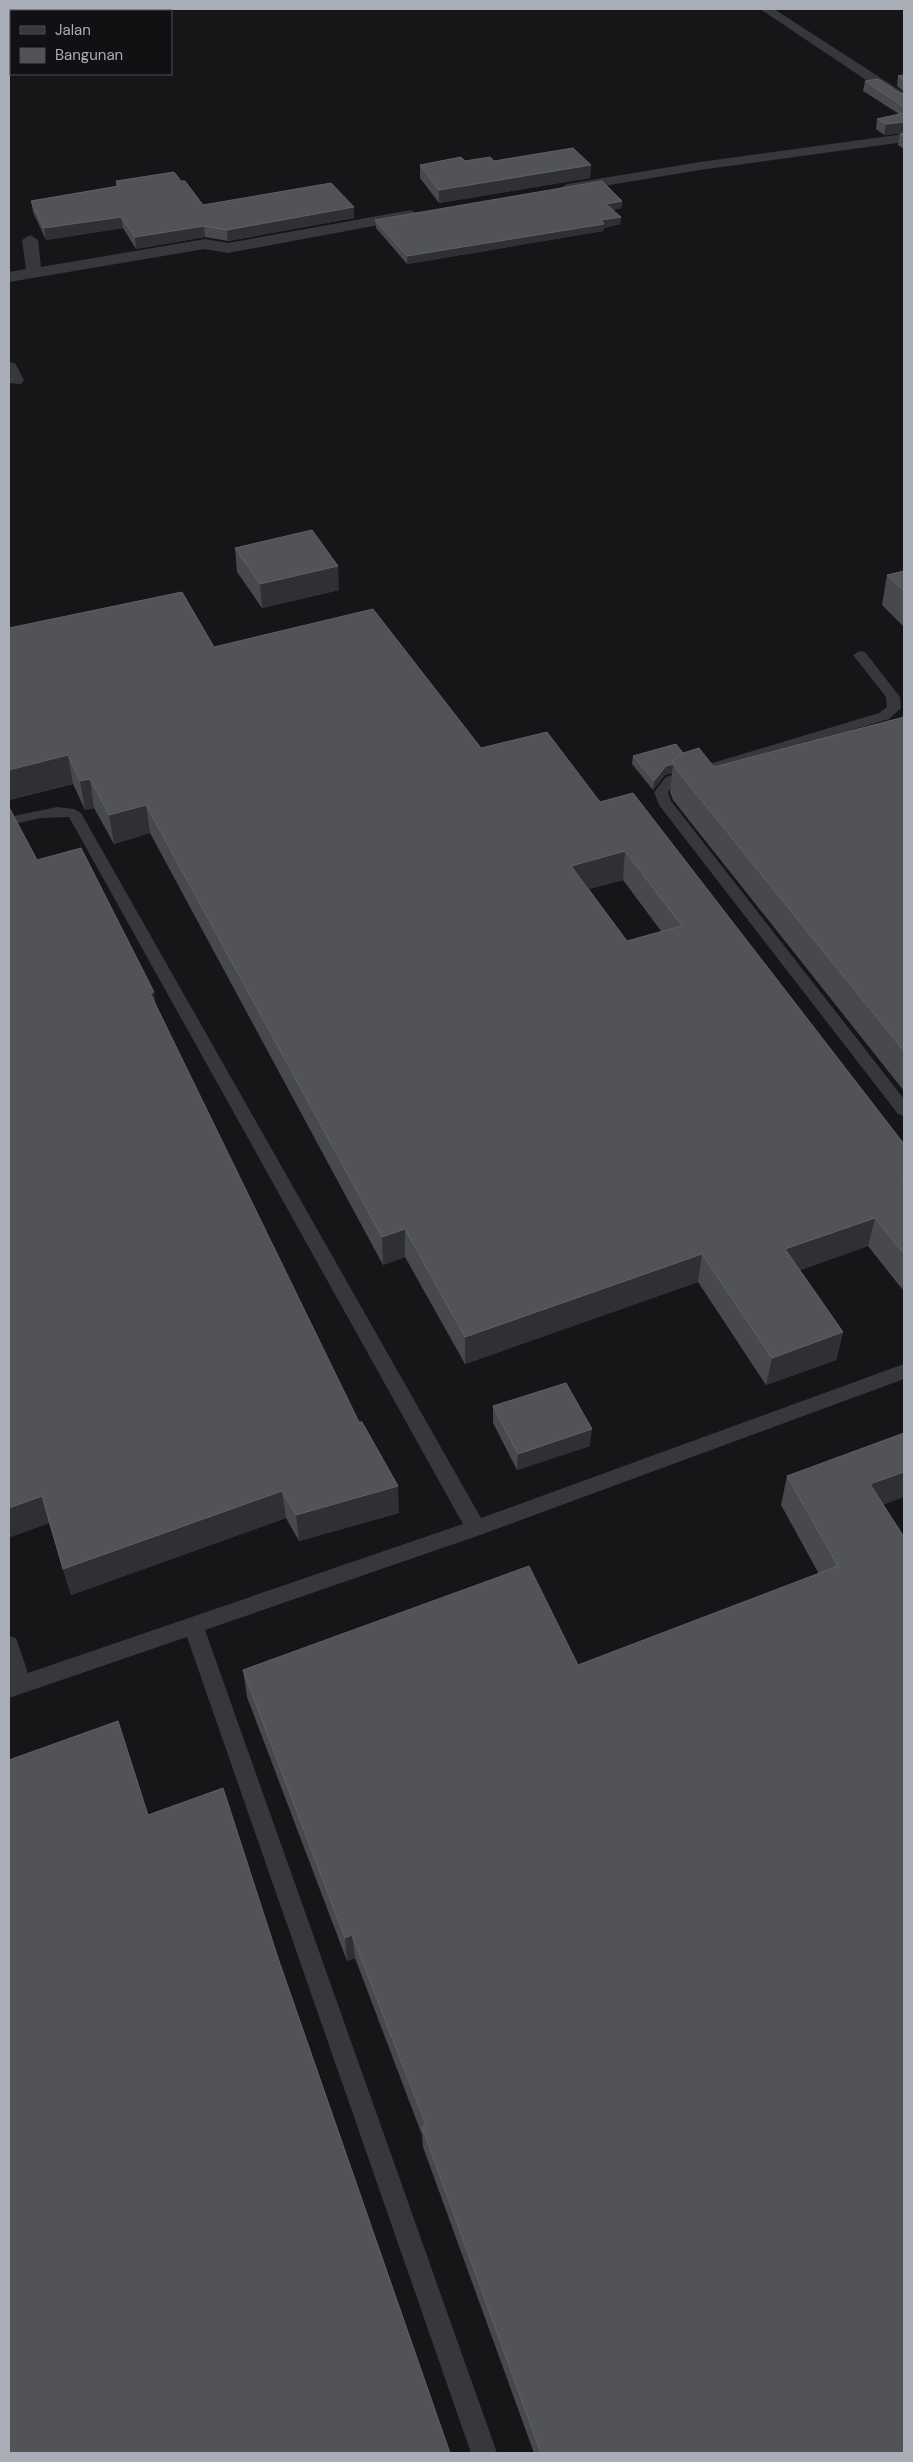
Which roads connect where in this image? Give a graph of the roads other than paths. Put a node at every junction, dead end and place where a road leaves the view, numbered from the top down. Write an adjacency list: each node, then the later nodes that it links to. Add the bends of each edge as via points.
1 (766, 9): 2 (street)
2 (904, 99)
3 (904, 138): 4 (street, via 700,166)
4 (557, 190)
5 (423, 212): 7 (street, via 228,248 205,244)
6 (30, 240): 7 (street)
7 (34, 272): 8 (street)
8 (9, 277)
9 (860, 655): 11 (lane, via 893,697 894,708 884,716 671,780 661,792 664,802)
10 (9, 821): 13 (lane, via 42,812 74,813)
11 (904, 1110)
12 (904, 1371): 13 (lane)
13 (476, 1528): 14 (lane)
14 (193, 1625): 16 (lane); 17 (lane)
15 (9, 1645): 16 (lane)
16 (15, 1687)
17 (484, 2453)

